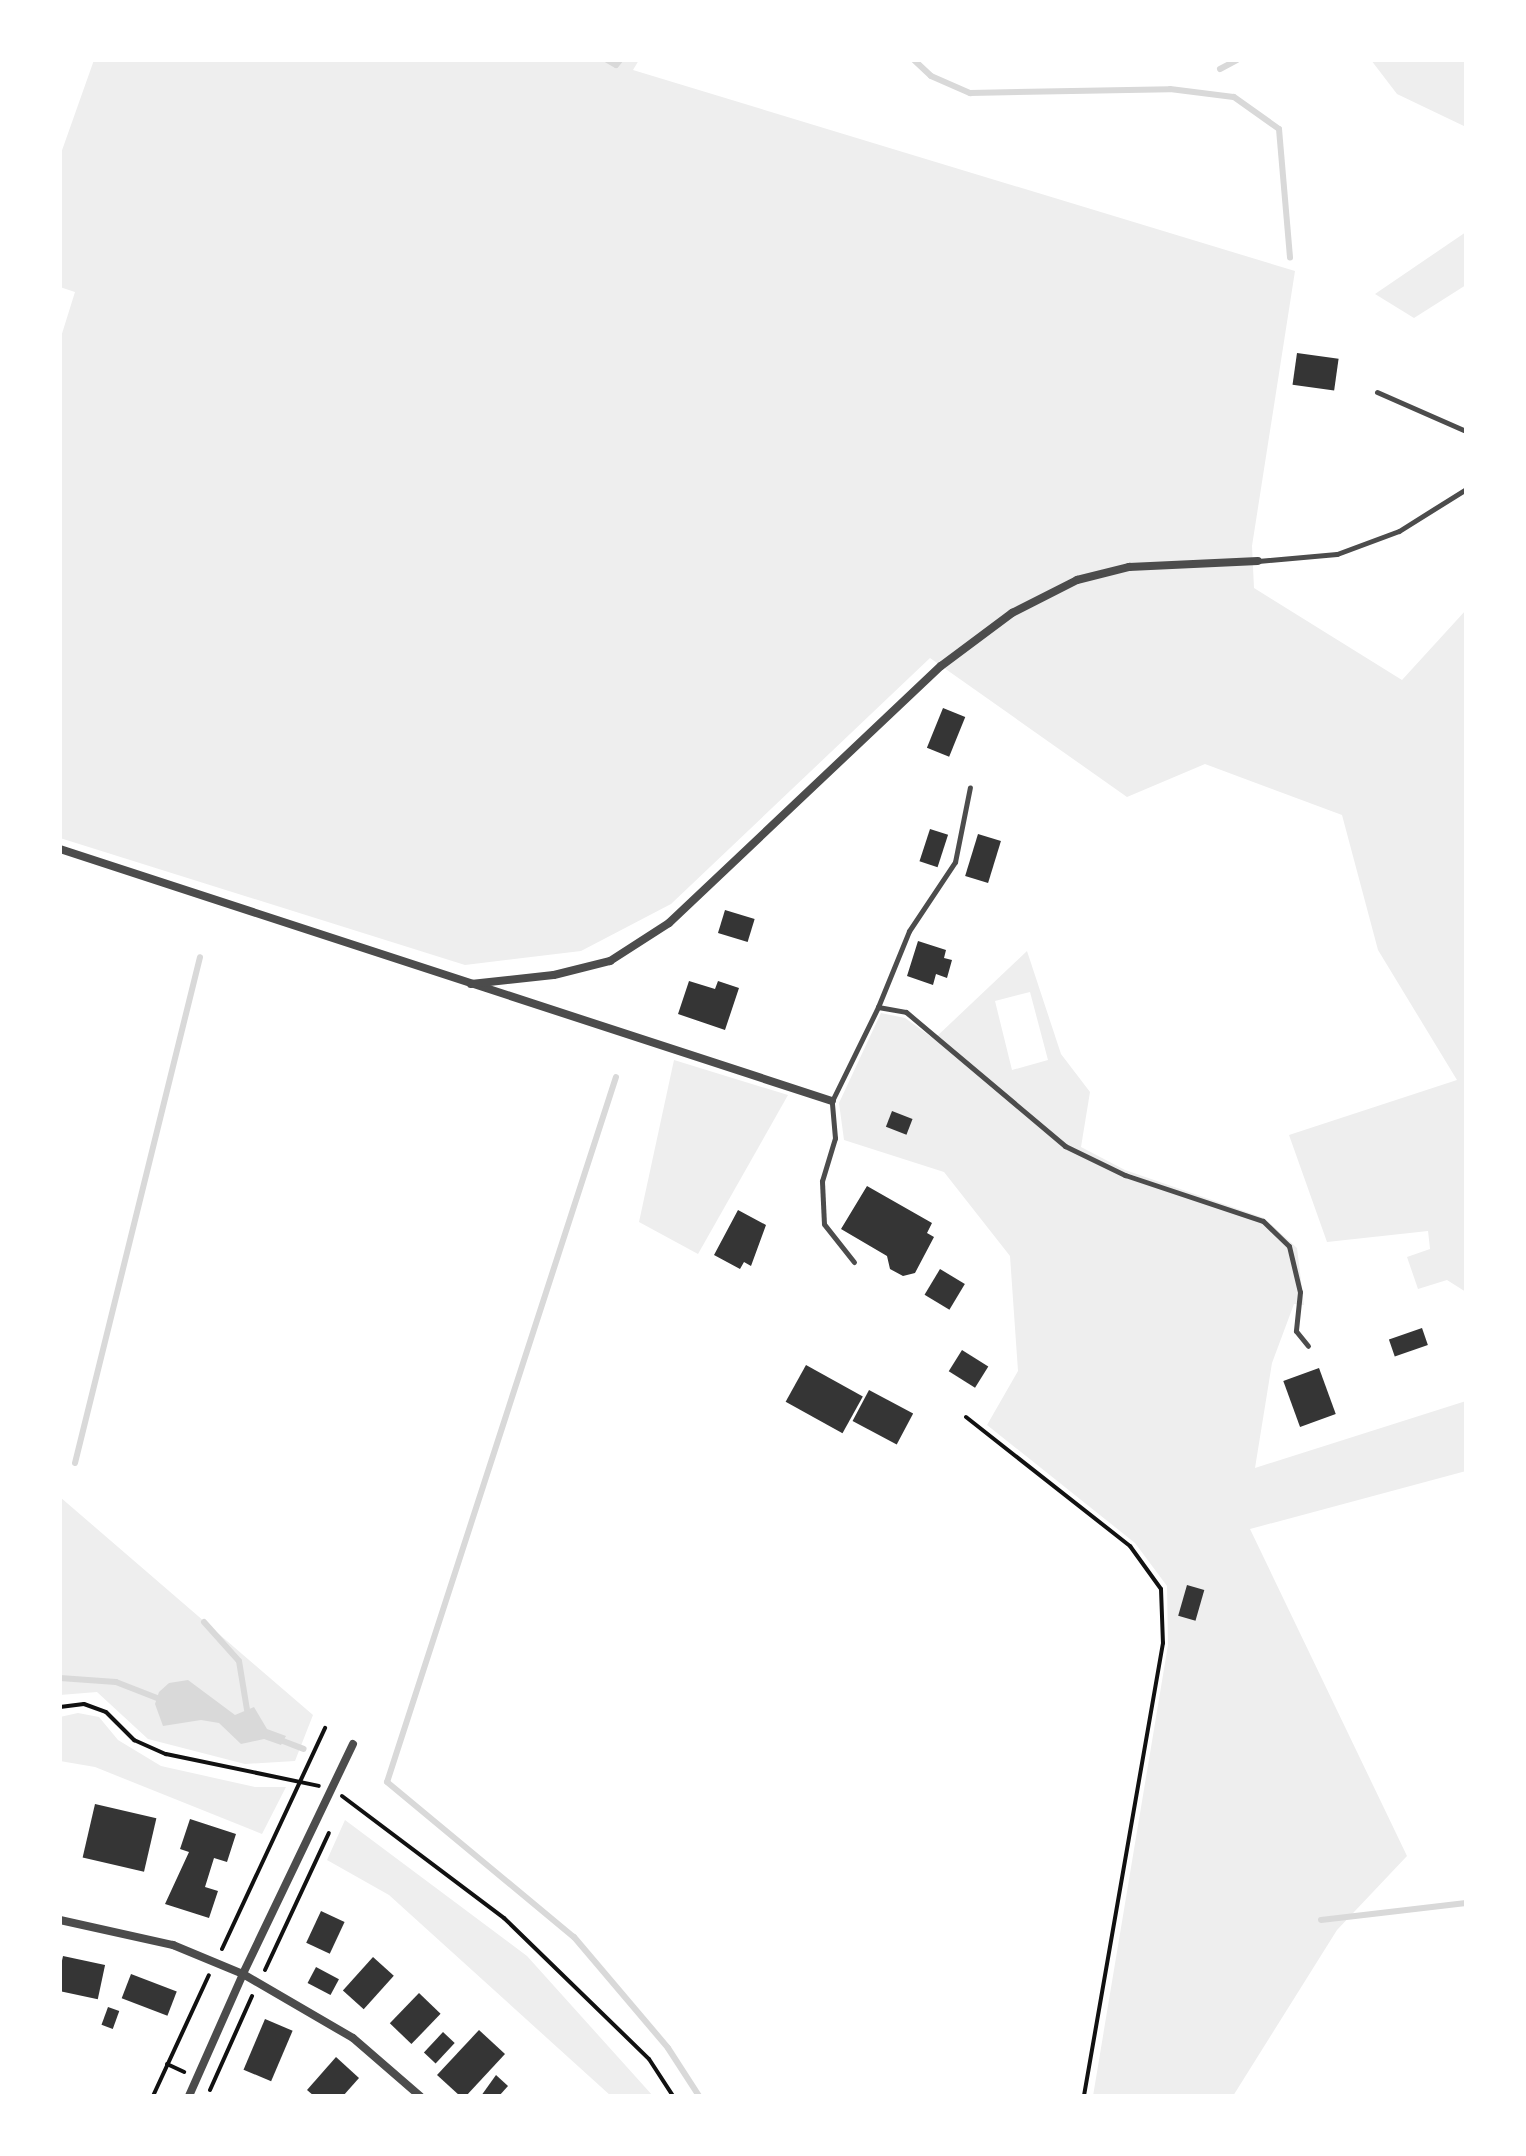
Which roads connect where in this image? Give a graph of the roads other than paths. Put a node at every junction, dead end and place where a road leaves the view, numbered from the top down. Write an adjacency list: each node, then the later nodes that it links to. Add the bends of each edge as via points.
1 (1377, 392): 2 (lane)
2 (1466, 431)
3 (1466, 489): 4 (lane, via 1399,531 1337,554)
4 (1258, 561): 7 (street, via 1129,567 1077,580 1012,613 941,666 669,923 610,961 554,975)
5 (970, 787): 8 (lane, via 955,862 909,931)
6 (60, 849): 7 (street)
7 (471, 984): 9 (street)
8 (878, 1007): 9 (lane); 11 (lane, via 906,1012 1065,1146 1125,1175 1263,1221 1289,1246 1300,1292 1296,1331)
9 (832, 1101): 10 (lane, via 835,1138 822,1181 824,1224)
10 (854, 1262)
11 (1308, 1346)
12 (353, 1744): 14 (street)
13 (60, 1920): 14 (street, via 173,1945)
14 (243, 1974): 15 (street); 16 (street, via 353,2038)
15 (189, 2096)
16 (420, 2096)

